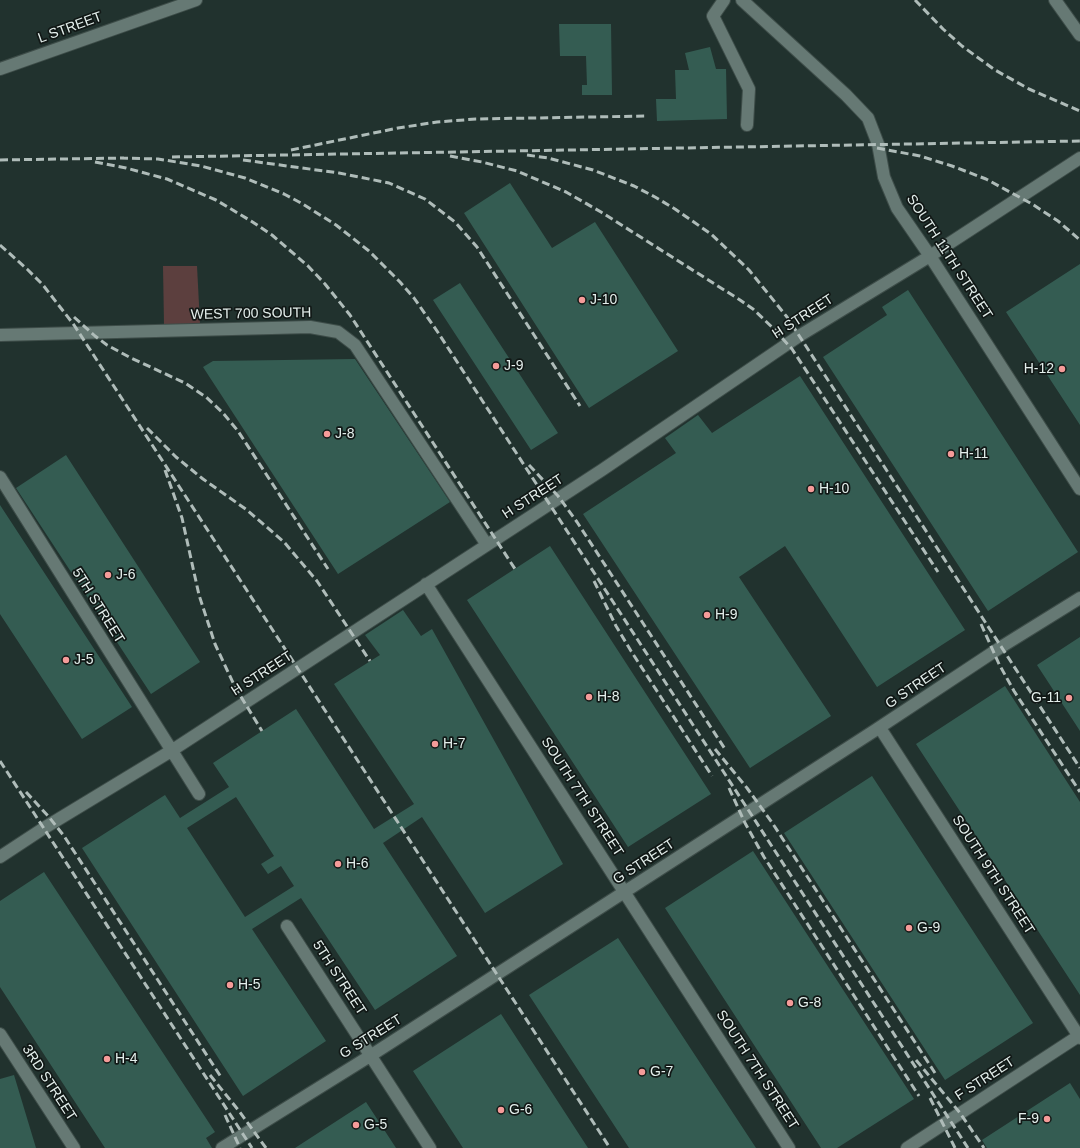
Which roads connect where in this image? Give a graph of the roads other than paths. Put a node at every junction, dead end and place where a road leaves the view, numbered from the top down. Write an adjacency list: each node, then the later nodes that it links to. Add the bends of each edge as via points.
1 (196, 0): 6 (lane, L STREET)
2 (724, 0): 7 (lane, via 713,16 750,89)
3 (742, 0): 9 (lane, SOUTH 11TH STREET, via 846,94 868,118 878,144 884,178 897,208)
4 (1055, 0): 5 (lane)
5 (1080, 35)
6 (0, 69)
7 (747, 125)
8 (1080, 158): 9 (lane, H STREET)
9 (930, 256): 12 (lane, SOUTH 11TH STREET); 13 (lane, H STREET, via 799,336)
10 (0, 335): 13 (lane, WEST 700 SOUTH, via 310,327 338,332 355,345)
11 (0, 477): 17 (lane, 5TH STREET)
12 (1080, 489)
13 (487, 545): 14 (lane, H STREET)
14 (426, 584): 17 (lane, H STREET); 20 (lane, SOUTH 7TH STREET)
15 (1080, 598): 16 (lane, G STREET, via 994,651)
16 (880, 728): 20 (lane, G STREET); 23 (lane, SOUTH 9TH STREET)
17 (171, 751): 18 (lane, 5TH STREET); 19 (lane, H STREET)
18 (199, 794)
19 (0, 857)
20 (625, 892): 24 (lane, G STREET); 28 (lane, SOUTH 7TH STREET)
21 (287, 926): 24 (lane, 5TH STREET)
22 (0, 1034): 25 (lane, 3RD STREET)
23 (1080, 1037): 29 (lane, F STREET)
24 (370, 1056): 26 (lane, G STREET); 27 (lane, 5TH STREET)
25 (74, 1148)
26 (222, 1148)
27 (430, 1148)
28 (790, 1148)
29 (907, 1148)

